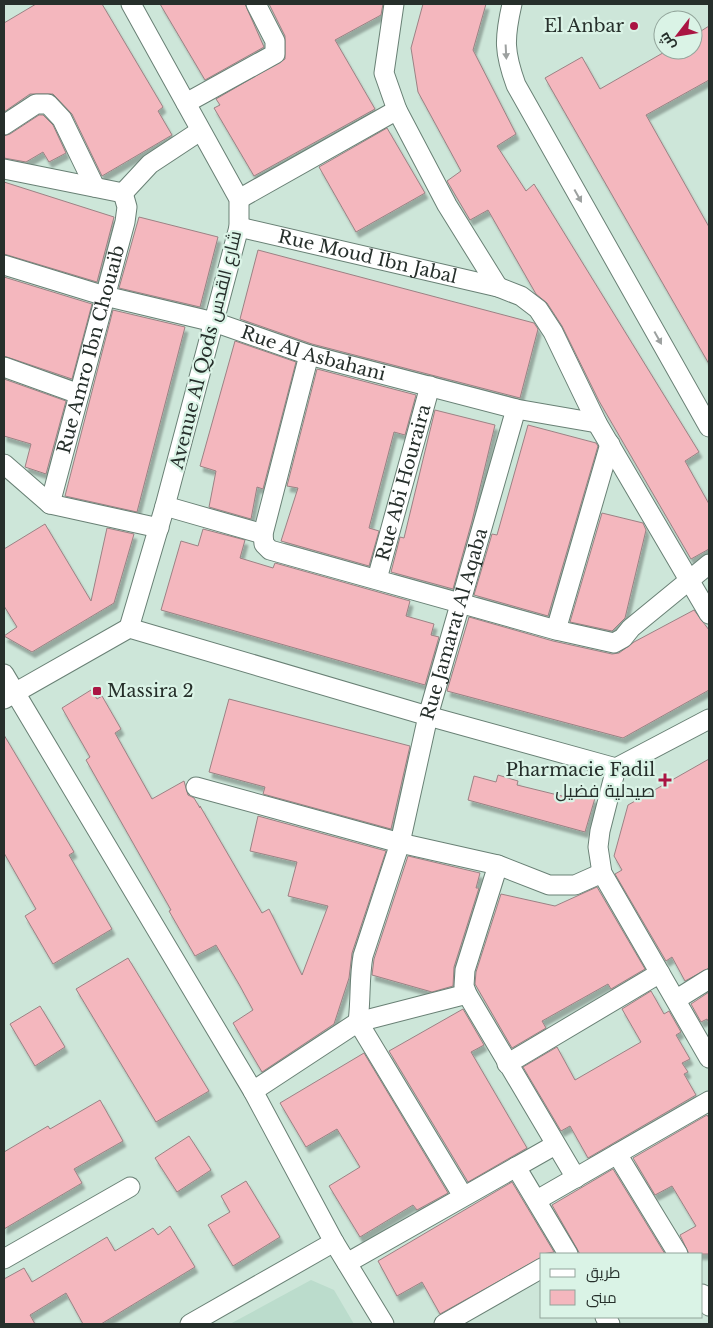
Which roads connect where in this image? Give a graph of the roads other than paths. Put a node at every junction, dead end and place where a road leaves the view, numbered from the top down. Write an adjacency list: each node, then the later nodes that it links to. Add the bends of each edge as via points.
1 (131, 4): 5 (street, Avenue Al Qods شارع القدس)
2 (256, 4): 5 (street, via 275,41 275,54)
3 (394, 4): 6 (street, via 384,73)
4 (512, 4): 24 (street, one-way to 24, via 506,32 506,59 516,85)
5 (186, 103): 8 (street, Avenue Al Qods شارع القدس)
6 (397, 110): 12 (street); 15 (street, via 447,205)
7 (4, 125): 10 (street, via 36,104 48,104 62,119)
8 (200, 131): 11 (street, via 150,164); 12 (street, Avenue Al Qods شارع القدس)
9 (4, 169): 10 (street)
10 (95, 187): 11 (street)
11 (123, 193): 16 (street, Rue Amro Ibn Chouaib, via 127,207 125,222)
12 (239, 199): 13 (street, Avenue Al Qods شارع القدس)
13 (239, 227): 15 (street, Rue Moud Ibn Jabal); 17 (street, Avenue Al Qods شارع القدس)
14 (4, 265): 16 (street, Rue Al Asbahani)
15 (498, 287): 23 (street, Rue Moud Ibn Jabal, via 521,296 538,309 553,332)
16 (105, 296): 17 (street, Rue Al Asbahani); 21 (street, Rue Amro Ibn Chouaib)
17 (214, 322): 18 (street, Rue Al Asbahani); 28 (street, Avenue Al Qods شارع القدس)
18 (309, 355): 20 (street, Rue Al Asbahani); 30 (street)
19 (4, 367): 21 (street)
20 (430, 386): 22 (street, Rue Al Asbahani); 32 (street, Rue Abi Houraira)
21 (79, 394): 27 (street, Rue Amro Ibn Chouaib)
22 (516, 409): 23 (street, Rue Al Asbahani); 34 (street, Rue Jamarat Al Aqaba)
23 (597, 423): 25 (street, Rue Moud Ibn Jabal)
24 (709, 427)
25 (610, 444): 33 (street, Rue Moud Ibn Jabal); 37 (street)
26 (4, 464): 27 (street)
27 (50, 504): 29 (street)
28 (166, 506): 29 (street, Avenue Al Qods شارع القدس); 30 (street)
29 (159, 528): 36 (street, Avenue Al Qods شارع القدس)
30 (263, 534): 32 (street, via 264,544 270,550)
31 (709, 564): 33 (street)
32 (377, 579): 34 (street)
33 (690, 579): 35 (street, Rue Moud Ibn Jabal); 37 (street, via 614,643)
34 (461, 603): 37 (street); 40 (street, Rue Jamarat Al Aqaba)
35 (709, 614)
36 (130, 628): 39 (street); 40 (street)
37 (556, 630)
38 (4, 674): 39 (street)
39 (9, 695): 54 (street)
40 (428, 716): 42 (street); 44 (street, Rue Jamarat Al Aqaba)
41 (709, 720): 42 (street)
42 (616, 768): 46 (street, via 600,831 598,846)
43 (196, 787): 44 (street)
44 (400, 843): 45 (street); 51 (street, Rue Jamarat Al Aqaba, via 363,956)
45 (498, 865): 46 (street, via 549,886 575,885); 49 (street, via 465,970)
46 (602, 873): 47 (street)
47 (660, 973): 50 (street); 53 (street)
48 (709, 979): 50 (street)
49 (467, 994): 51 (street); 53 (street)
50 (676, 999): 52 (street)
51 (358, 1022): 54 (street); 61 (street)
52 (709, 1058)
53 (507, 1064): 56 (street)
54 (253, 1091): 63 (street)
55 (709, 1101): 57 (street)
56 (555, 1145): 58 (street); 59 (street)
57 (617, 1154): 59 (street); 65 (street)
58 (516, 1167): 61 (street); 62 (street)
59 (576, 1178): 62 (street)
60 (130, 1187): 66 (street)
61 (463, 1196): 67 (street)
62 (537, 1200): 64 (street)
63 (334, 1242): 67 (street); 69 (street)
64 (567, 1253)
65 (677, 1253)
66 (4, 1259)
67 (347, 1263): 70 (street)
68 (540, 1269): 71 (street)
69 (190, 1324)
70 (384, 1324)
71 (444, 1324)

